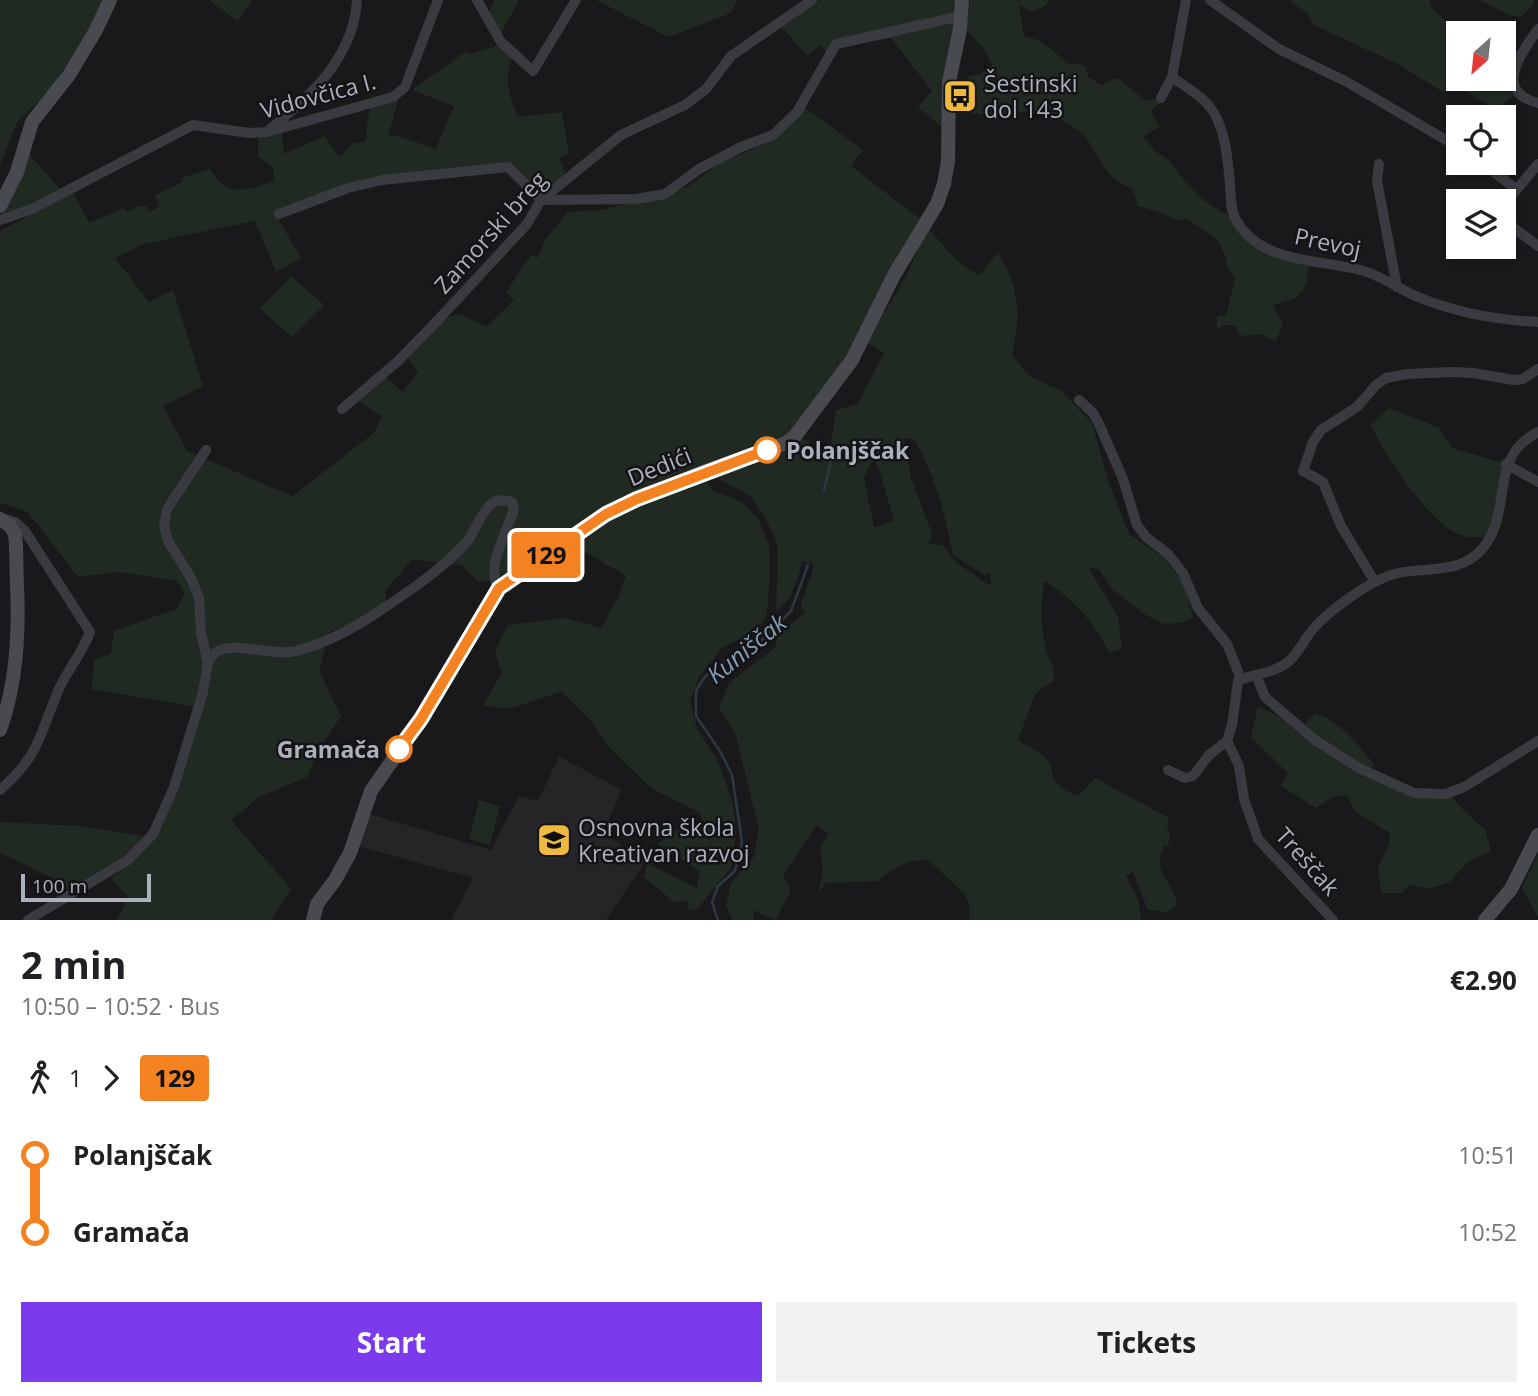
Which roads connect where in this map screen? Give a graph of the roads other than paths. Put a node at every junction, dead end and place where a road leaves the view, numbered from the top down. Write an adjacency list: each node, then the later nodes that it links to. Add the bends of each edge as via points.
1 (110, 0): 22 (street, via 69,75 32,122 17,172)
2 (357, 0): 15 (street, via 335,64 293,111)
3 (438, 0): 15 (street, Vidovčica I., via 408,79 398,93)
4 (477, 0): 5 (street, via 501,42 533,71)
5 (576, 0)
6 (812, 0): 21 (street, Zamorski breg, via 731,56 706,89 685,105 621,135)
7 (962, 0): 10 (street, Dedići)
8 (1186, 0): 12 (street)
9 (1210, 0): 16 (street, via 1279,49 1347,82)
10 (961, 16): 21 (street, via 836,44 797,111 773,135 699,169 665,194 636,200); 38 (street, Dedići, via 949,82 944,184 852,360 795,436 606,514)
11 (1538, 29): 14 (street, via 1516,61 1514,72 1522,95)
12 (1172, 78): 13 (street); 27 (street, Prevoj, via 1215,115 1234,215 1249,236 1293,259 1361,270)
13 (1161, 97)
14 (1538, 103)
15 (267, 132): 24 (street, Vidovčica I., via 193,125 32,209)
16 (1446, 140)
17 (1379, 164): 27 (street, via 1377,181)
18 (1538, 164): 20 (street)
19 (1498, 175): 20 (street)
20 (1516, 189)
21 (541, 200): 23 (street, via 508,167 382,180); 31 (street, Zamorski breg, via 527,223 438,320)
22 (0, 206)
23 (279, 214)
24 (0, 220)
25 (1516, 230): 26 (street)
26 (1538, 246)
27 (1397, 287): 28 (street, Prevoj, via 1469,313)
28 (1538, 322)
29 (1538, 369): 37 (street, via 1514,380 1452,372 1386,378 1357,407 1321,430 1303,471 1323,482 1341,526)
30 (1079, 400): 41 (street, via 1099,424 1137,525 1183,573 1198,608 1227,644)
31 (342, 409)
32 (1538, 432): 34 (street, via 1519,446)
33 (205, 450): 39 (street, via 167,509 164,526 199,598)
34 (1506, 464): 35 (street); 37 (street, via 1497,521 1479,552 1454,566)
35 (1538, 482)
36 (0, 518): 42 (street, via 15,534 18,604 16,666); 46 (street, via 25,531 90,632 60,688 33,756)
37 (1375, 582): 40 (street, via 1321,620 1287,663)
38 (499, 588): 39 (street, via 494,576 497,555 514,509 512,502 503,500 493,502 461,549 377,613 294,652 232,648 219,650); 49 (street, Dedići, via 421,719 371,792 350,853 317,904)
39 (208, 663): 48 (street, via 174,787 152,834 128,860)
40 (1256, 675): 41 (street); 44 (street, via 1265,697 1315,740 1359,768 1414,793 1446,793 1464,787)
41 (1241, 679): 43 (street)
42 (0, 730)
43 (1227, 741): 45 (street, via 1193,776 1181,777); 50 (street, Treščak, via 1239,766 1258,839)
44 (1538, 741)
45 (1168, 770)
46 (0, 790)
47 (1538, 835): 51 (street, via 1511,889)
48 (28, 920)
49 (313, 920)
50 (1333, 920)
51 (1485, 920)

